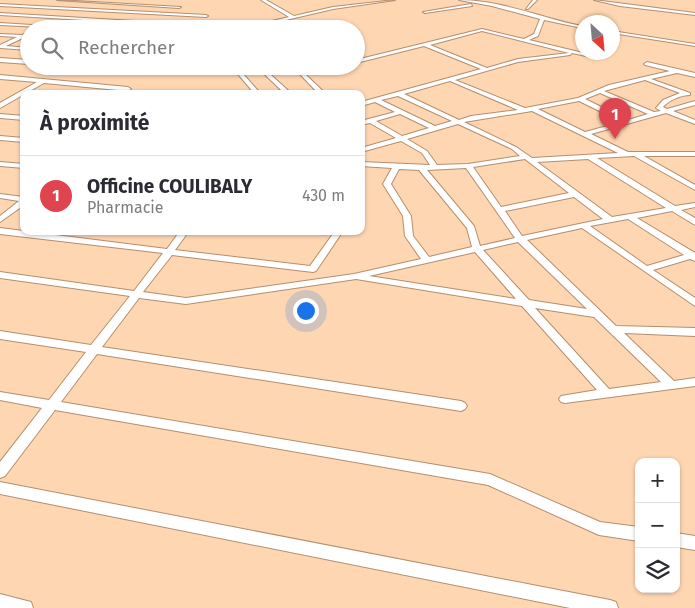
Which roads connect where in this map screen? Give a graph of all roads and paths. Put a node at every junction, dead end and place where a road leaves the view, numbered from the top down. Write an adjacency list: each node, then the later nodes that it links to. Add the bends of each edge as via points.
1 (14, 0): 11 (street)
2 (59, 0): 9 (street)
3 (170, 0): 12 (street)
4 (262, 0): 21 (street)
5 (393, 0): 21 (street)
6 (461, 0): 10 (street)
7 (535, 0): 14 (street)
8 (596, 0): 19 (street)
9 (98, 1): 12 (street); 15 (street)
10 (484, 2): 16 (street); 23 (street)
11 (0, 5): 15 (street)
12 (144, 5): 18 (street, via 179,7)
13 (521, 6): 14 (street)
14 (527, 8): 30 (street)
15 (79, 10): 18 (street); 22 (street)
16 (425, 12)
17 (0, 14): 22 (street)
18 (166, 14): 20 (street); 26 (street)
19 (695, 14)
20 (206, 16)
21 (293, 17): 27 (street)
22 (62, 18): 24 (street); 25 (street)
23 (542, 19): 30 (street); 35 (street, via 536,36)
24 (58, 20)
25 (98, 20)
26 (156, 20)
27 (280, 20)
28 (0, 24): 29 (street)
29 (20, 26)
30 (574, 26)
31 (620, 33): 36 (street)
32 (0, 35): 33 (street)
33 (20, 36)
34 (20, 37): 38 (street)
35 (525, 40): 37 (street, via 482,30); 40 (street)
36 (695, 45)
37 (426, 46): 43 (street); 46 (street)
38 (0, 47): 39 (street)
39 (20, 48)
40 (575, 53)
41 (575, 53): 46 (street, via 518,61)
42 (0, 60): 44 (street)
43 (365, 60)
44 (20, 61)
45 (647, 64): 47 (street)
46 (487, 70): 54 (street)
47 (677, 71): 51 (street); 53 (street)
48 (241, 75): 58 (street)
49 (268, 75): 59 (street)
50 (303, 75): 60 (street)
51 (695, 75)
52 (0, 77): 55 (street)
53 (647, 79): 61 (street); 62 (street)
54 (451, 80): 64 (street); 71 (street)
55 (43, 81): 56 (street); 57 (street)
56 (128, 88)
57 (28, 90)
58 (254, 90)
59 (285, 90)
60 (320, 90)
61 (600, 91): 66 (street); 74 (street)
62 (686, 93): 65 (street); 73 (street, via 665,101 659,108)
63 (20, 94): 70 (street)
64 (399, 94): 67 (street); 80 (street)
65 (695, 96)
66 (580, 99): 71 (street); 78 (street)
67 (376, 100): 68 (street); 72 (street)
68 (365, 103)
69 (695, 103): 73 (street)
70 (0, 106)
71 (529, 110): 80 (street); 83 (street)
72 (400, 112): 77 (street); 82 (street)
73 (668, 112): 74 (street); 81 (street)
74 (655, 115): 78 (street)
75 (0, 116): 76 (street)
76 (20, 118)
77 (370, 120): 79 (street); 85 (street)
78 (626, 121): 83 (street)
79 (365, 122)
80 (458, 122): 82 (street); 91 (street, via 514,148)
81 (695, 122)
82 (435, 129): 85 (street)
83 (585, 134): 88 (street)
84 (0, 138): 86 (street)
85 (402, 139): 87 (street); 98 (street, via 425,152)
86 (20, 140)
87 (365, 149)
88 (631, 154): 89 (street); 90 (street); 99 (street)
89 (695, 154)
90 (590, 157): 91 (street); 105 (street)
91 (528, 159): 96 (street); 100 (street)
92 (0, 164): 94 (street)
93 (365, 164): 95 (street)
94 (20, 166)
95 (397, 166): 97 (street); 121 (street, via 387,184 407,216 409,236)
96 (468, 166): 98 (street); 106 (street)
97 (421, 168): 98 (street); 118 (street, via 471,228)
98 (436, 168)
99 (695, 188)
100 (575, 194): 106 (street); 109 (street)
101 (0, 196): 102 (street)
102 (20, 199)
103 (20, 203): 108 (street)
104 (695, 205): 105 (street)
105 (672, 209): 107 (street); 110 (street)
106 (500, 210): 117 (street)
107 (630, 217): 109 (street); 120 (street)
108 (0, 220)
109 (610, 220): 111 (street)
110 (695, 222)
111 (583, 225): 117 (street); 123 (street)
112 (0, 231): 113 (street)
113 (20, 233)
114 (32, 235): 119 (street)
115 (182, 235): 119 (street)
116 (336, 235): 122 (street)
117 (520, 239): 118 (street); 130 (street)
118 (477, 249): 121 (street); 128 (street)
119 (170, 252): 122 (street); 127 (street)
120 (693, 256): 123 (street)
121 (427, 260): 125 (street)
122 (313, 269): 126 (street)
123 (646, 269): 129 (street)
124 (0, 275): 127 (street)
125 (354, 277): 126 (street); 128 (street)
126 (319, 282): 127 (street, via 186,301)
127 (138, 294): 134 (street)
128 (525, 303): 130 (street); 137 (street)
129 (695, 303)
130 (597, 314): 131 (street)
131 (613, 329): 132 (street); 136 (street)
132 (695, 332)
133 (0, 336): 134 (street)
134 (94, 350): 140 (street); 141 (street)
135 (695, 382): 136 (street)
136 (671, 385): 137 (street)
137 (606, 394): 139 (street)
138 (0, 396): 140 (street)
139 (565, 398)
140 (52, 405): 142 (street); 144 (street, via 490,480 599,528)
141 (461, 406)
142 (0, 472)
143 (0, 488): 149 (street)
144 (635, 533)
145 (680, 541): 146 (street)
146 (695, 543)
147 (0, 602): 148 (street)
148 (25, 608)
149 (610, 608)

